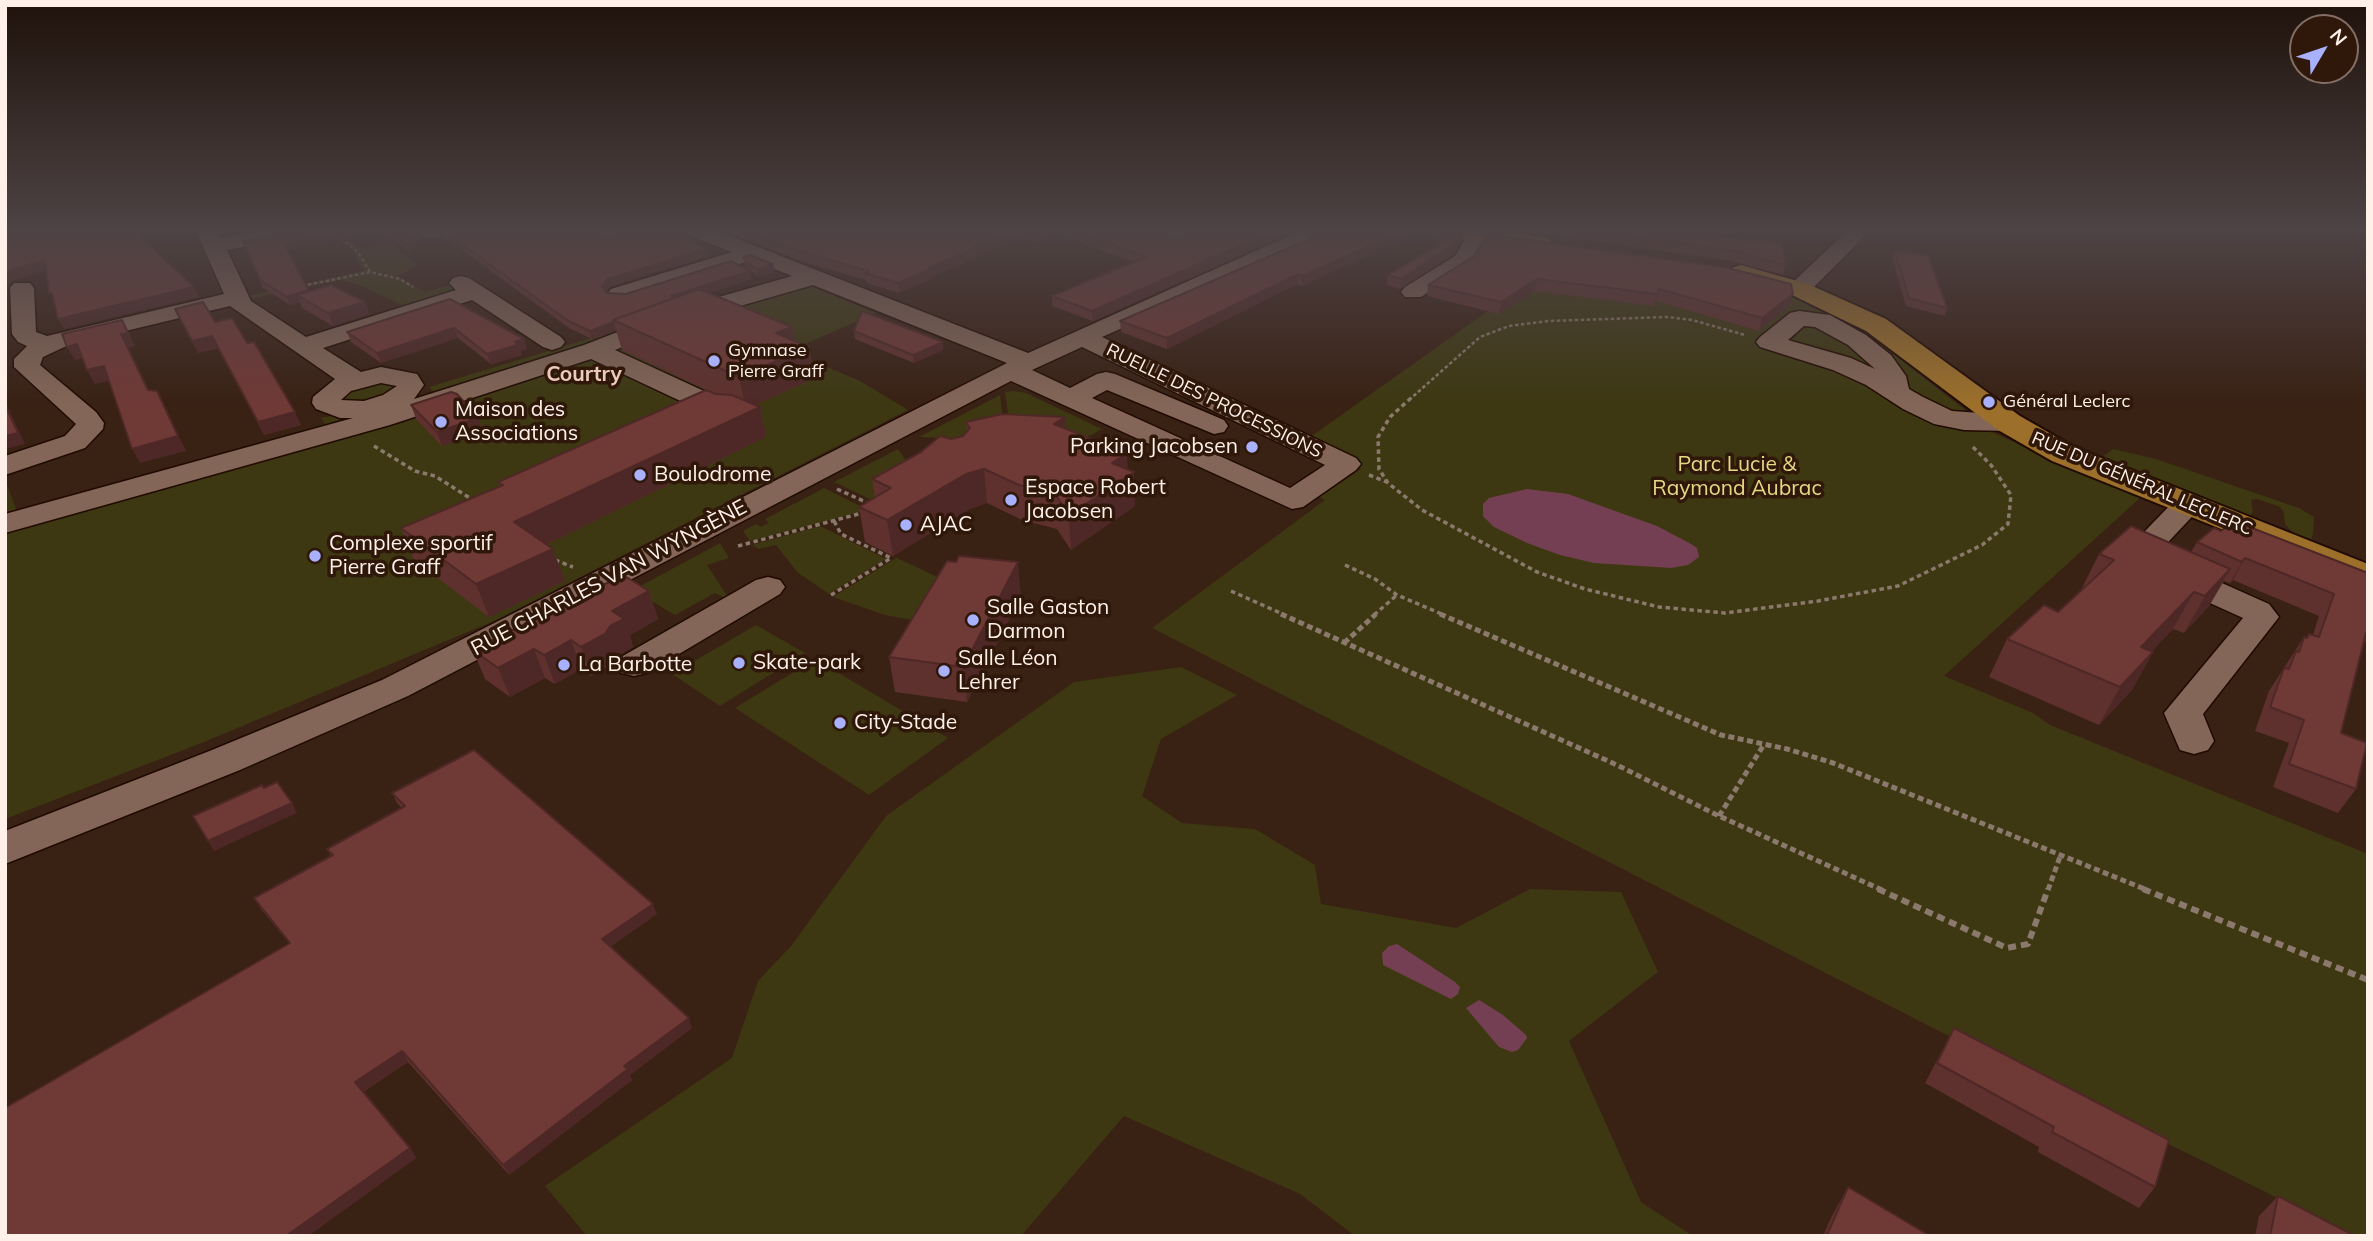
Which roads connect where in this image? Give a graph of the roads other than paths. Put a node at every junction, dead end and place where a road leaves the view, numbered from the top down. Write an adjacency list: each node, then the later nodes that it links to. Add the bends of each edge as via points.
1 (22, 288): 19 (street, via 24,334)
2 (232, 289): 13 (street)
3 (464, 289): 20 (street, via 439,303)
4 (470, 289): 17 (street)
5 (636, 289): 12 (street)
6 (773, 289): 21 (street, via 686,314)
7 (839, 289): 14 (street)
8 (1191, 289): 16 (street, RUE CHARLES VAN WYNGÈNE)
9 (1418, 289): 11 (street)
10 (1784, 289): 26 (main road, RUE DU GÉNÉRAL LECLERC, via 1876,325)
11 (1413, 292)
12 (619, 294)
13 (236, 299): 19 (street); 20 (street)
14 (881, 305): 15 (street); 22 (street)
15 (856, 316)
16 (1082, 337): 22 (street, RUE CHARLES VAN WYNGÈNE); 22 (street, RUELLE DES PROCESSIONS, via 1338,470 1292,500 1070,398)
17 (552, 342)
18 (1769, 342): 26 (street, via 1842,364 1944,418)
19 (46, 344): 29 (street, via 27,359 27,367 86,418 89,429 60,449)
20 (303, 346): 23 (street)
21 (593, 350): 24 (street); 25 (street)
22 (1021, 366): 27 (street, RUE CHARLES VAN WYNGÈNE)
23 (355, 380): 24 (street, via 393,375 408,380 409,390); 24 (street, via 332,391 326,403 352,411)
24 (393, 410): 31 (street)
25 (733, 415)
26 (2009, 423): 30 (main road, RUE DU GÉNÉRAL LECLERC, via 2063,454)
27 (888, 433): 28 (street); 36 (street, RUE CHARLES VAN WYNGÈNE, via 395,688 239,755)
28 (919, 446)
29 (5, 466)
30 (2188, 506): 32 (main road, RUE DU GÉNÉRAL LECLERC); 35 (street, via 2138,558 2262,617 2183,713)
31 (5, 524)
32 (2368, 577)
33 (768, 587): 34 (street)
34 (634, 665)
35 (2194, 741)
36 (23, 831)

